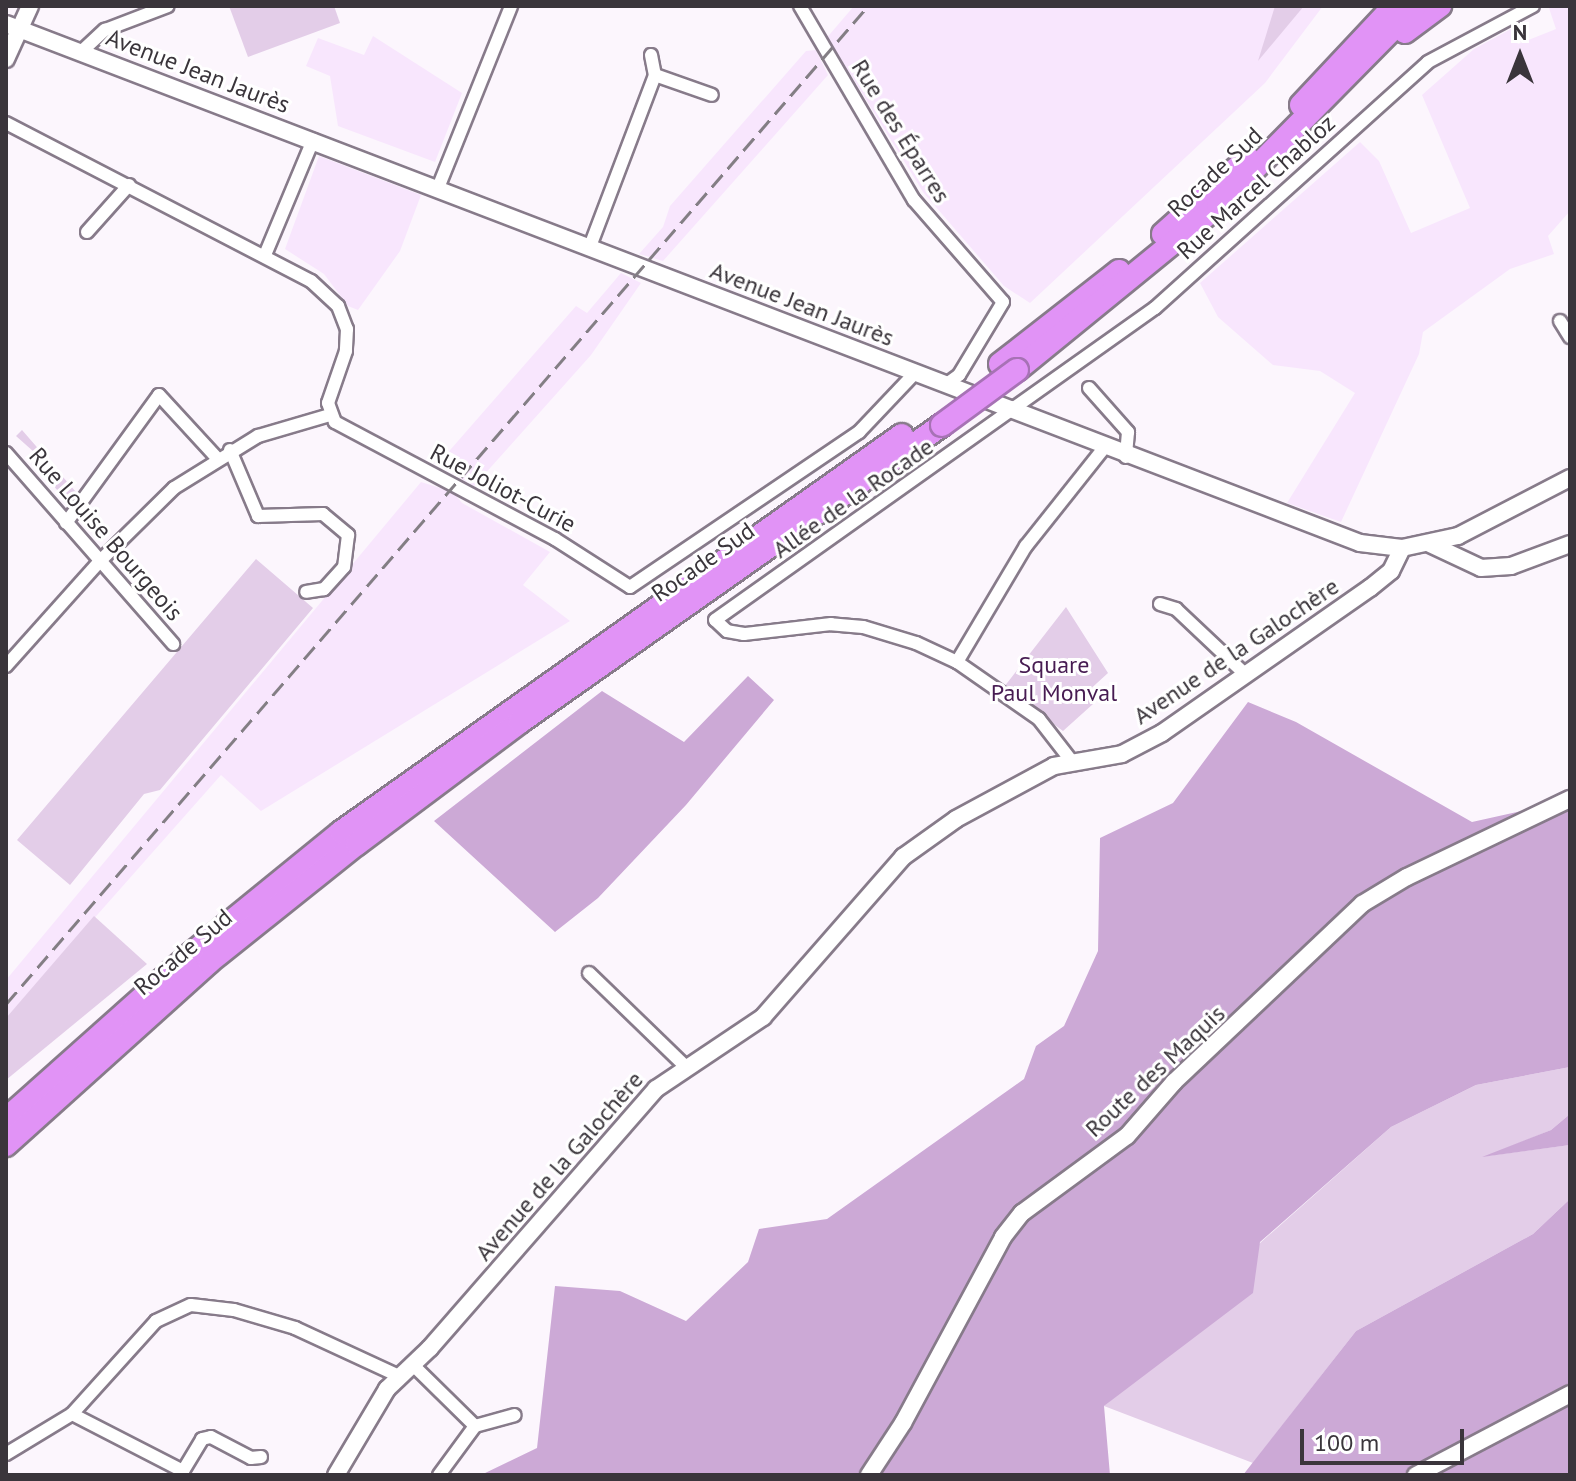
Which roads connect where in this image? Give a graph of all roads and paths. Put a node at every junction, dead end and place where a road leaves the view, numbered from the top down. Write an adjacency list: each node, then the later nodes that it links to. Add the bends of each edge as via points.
1 (30, 6): 10 (main road)
2 (168, 6): 11 (street, via 98,34)
3 (511, 6): 21 (street)
4 (800, 6): 29 (street, Rue des Éparres, via 914,200 1003,302 959,375)
5 (1383, 6): 12 (highway)
6 (1394, 6): 12 (highway, Rocade Sud)
7 (1415, 6): 16 (highway, Rocade Sud)
8 (1440, 6): 16 (highway)
9 (1533, 6): 31 (street, Rue Marcel Chabloz, via 1428,62 1155,308)
10 (11, 26): 11 (main road, Avenue Jean Jaurès); 14 (main road)
11 (81, 52): 19 (main road, Avenue Jean Jaurès)
12 (1352, 53): 27 (highway, Rocade Sud, via 1154,242)
13 (651, 55): 15 (street)
14 (6, 59)
15 (655, 75): 17 (street); 23 (street)
16 (1346, 81): 27 (highway, Rocade Sud, via 1218,206)
17 (712, 95)
18 (6, 123): 20 (street)
19 (313, 140): 21 (main road, Avenue Jean Jaurès); 24 (street)
20 (129, 185): 22 (street); 24 (street)
21 (438, 188): 23 (main road, Avenue Jean Jaurès)
22 (87, 232)
23 (589, 249): 28 (main road, Avenue Jean Jaurès)
24 (265, 255): 32 (street, via 329,295 344,316 346,351 328,403)
25 (1560, 321): 26 (street)
26 (1570, 337)
27 (1008, 367): 33 (highway, Rocade Sud, bridge)
28 (915, 373): 29 (main road, Avenue Jean Jaurès); 32 (street, Rue Joliot-Curie, via 859,432 630,587 555,539 348,430)
29 (945, 385): 31 (main road, Avenue Jean Jaurès)
30 (1089, 388): 37 (street, via 1128,432)
31 (1015, 411): 34 (main road, Avenue Jean Jaurès); 52 (street, Allée de la Rocade, via 715,620 727,631 757,635 831,624 863,627)
32 (330, 415): 35 (street, via 274,429)
33 (934, 422): 59 (highway, Rocade Sud, via 341,832 168,973); 60 (highway, Rocade Sud, via 357,844 209,962)
34 (1104, 448): 37 (main road, Avenue Jean Jaurès); 52 (street, via 1026,546)
35 (230, 450): 38 (street); 49 (street, via 258,516 323,514 348,535 344,567 324,589)
36 (6, 453): 40 (street, Rue Louise Bourgeois)
37 (1126, 457): 44 (main road, Avenue Jean Jaurès)
38 (217, 458): 40 (street, via 159,395); 46 (street, via 174,488)
39 (1570, 478): 41 (main road, Avenue Jean Jaurès)
40 (66, 523): 46 (street, Rue Louise Bourgeois)
41 (1458, 536): 42 (main road, Avenue Jean Jaurès); 47 (main road)
42 (1430, 544): 45 (main road, Avenue Jean Jaurès); 47 (main road)
43 (1570, 544): 47 (main road, via 1511,566)
44 (1370, 545): 45 (main road, Avenue Jean Jaurès); 48 (main road, via 1382,562)
45 (1402, 548): 48 (main road, Avenue de la Galochère)
46 (100, 561): 51 (street, Rue Louise Bourgeois); 53 (street)
47 (1469, 564)
48 (1381, 580): 54 (main road, Avenue de la Galochère)
49 (306, 592)
50 (1160, 604): 54 (street, via 1176,609)
51 (173, 644)
52 (957, 662): 55 (street, via 1039,719)
53 (6, 666)
54 (1246, 675): 55 (main road, Avenue de la Galochère, via 1133,749)
55 (1070, 759): 58 (main road, Avenue de la Galochère, via 916,846 873,886 809,969 763,1017)
56 (1570, 799): 71 (main road, Route des Maquis, via 1362,904 1174,1082 1127,1136 1022,1213 1003,1237 903,1423)
57 (589, 973): 58 (street)
58 (685, 1066): 61 (main road, Avenue de la Galochère, via 656,1089)
59 (6, 1119)
60 (6, 1145)
61 (405, 1370): 63 (street, via 295,1328 234,1310 191,1305 150,1327); 65 (street); 69 (main road, Avenue de la Galochère, via 366,1419)
62 (1570, 1394): 72 (main road)
63 (72, 1414): 66 (street); 68 (street)
64 (515, 1415): 65 (street)
65 (475, 1426): 70 (street)
66 (6, 1454)
67 (261, 1457): 68 (street, via 251,1458 211,1437 202,1439)
68 (183, 1473)
69 (336, 1475)
70 (439, 1475)
71 (869, 1475)
72 (1416, 1475)

